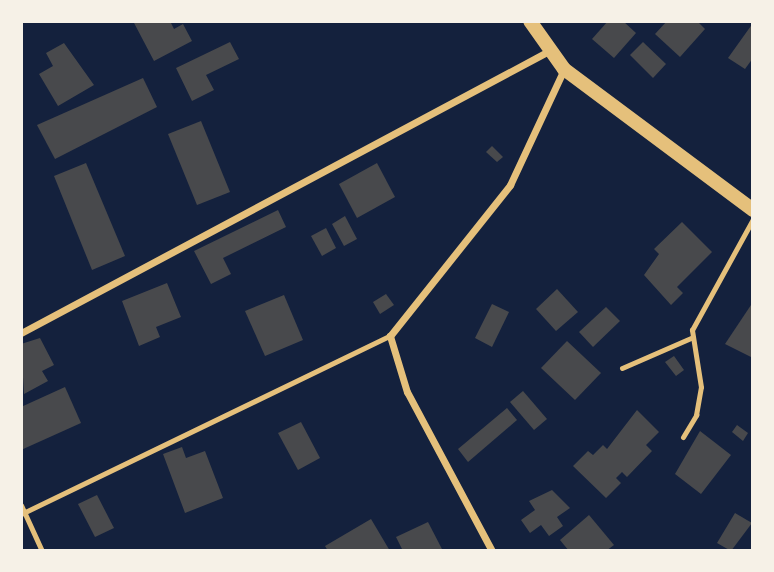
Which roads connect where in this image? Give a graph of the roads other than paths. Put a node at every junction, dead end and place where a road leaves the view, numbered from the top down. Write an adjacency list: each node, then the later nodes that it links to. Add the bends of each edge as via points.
1 (530, 21): 2 (main road)
2 (547, 52): 3 (main road); 6 (street)
3 (564, 69): 4 (main road); 7 (street, via 510,185)
4 (753, 210)
5 (753, 219): 8 (lane, via 698,312)
6 (21, 333)
7 (390, 336): 12 (lane); 14 (street, via 407,392)
8 (693, 337): 9 (lane); 10 (lane, via 701,387 696,415)
9 (622, 368)
10 (683, 437)
11 (21, 505): 12 (lane)
12 (23, 513): 13 (lane)
13 (42, 551)
14 (492, 551)

